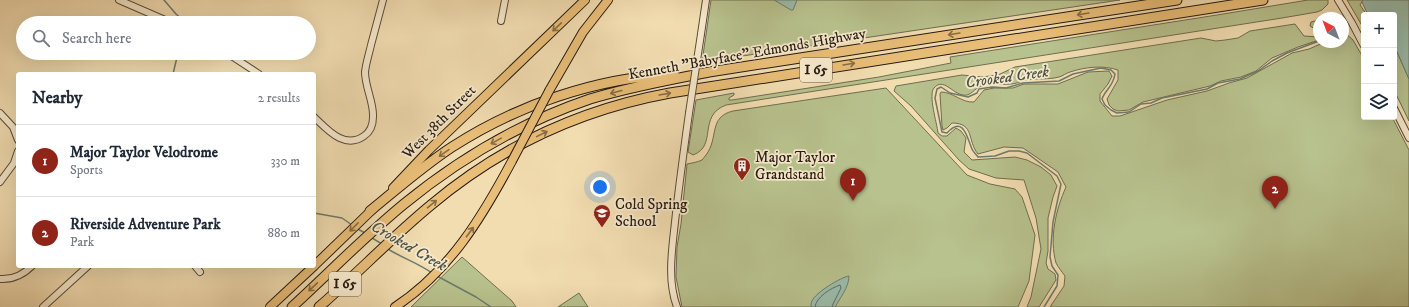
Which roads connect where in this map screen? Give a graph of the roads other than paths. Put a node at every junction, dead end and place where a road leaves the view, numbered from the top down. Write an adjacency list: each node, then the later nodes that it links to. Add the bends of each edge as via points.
1 (119, 0): 10 (street)
2 (383, 0): 18 (street, via 367,59 366,81 373,119 369,130 354,140 342,139)
3 (505, 0): 11 (street)
4 (585, 0): 23 (main road, West 38th Street, one-way to 23)
5 (608, 0): 37 (main road, one-way to 5, bridge, via 435,274 480,219 583,32)
6 (706, 0): 38 (street, bridge, via 679,186 672,257 672,286)
7 (1177, 0): 15 (highway, Kenneth "Babyface" Edmonds Highway / I 65, one-way to 15)
8 (1263, 0): 31 (highway, Kenneth "Babyface" Edmonds Highway / I 65, one-way to 8, via 403,229 460,182 517,146 574,120 630,102 836,66)
9 (1338, 0): 12 (street)
10 (156, 16)
11 (501, 21)
12 (1361, 40)
13 (238, 60): 14 (street)
14 (256, 72)
15 (709, 72): 23 (highway, one-way to 23, via 654,75 608,83 562,95 527,108 486,127 451,148); 34 (highway, Kenneth "Babyface" Edmonds Highway / I 65, one-way to 34, via 642,85 576,104 500,139 455,166 413,197)
16 (0, 113): 19 (street, via 13,127)
17 (1397, 114): 20 (street)
18 (316, 119)
19 (16, 135)
20 (1409, 138)
21 (16, 157): 22 (street)
22 (0, 182)
23 (370, 211): 24 (main road, West 38th Street, one-way to 24)
24 (316, 264)
25 (30, 268): 30 (street, via 14,278)
26 (86, 268): 32 (street)
27 (197, 268): 29 (street)
28 (312, 268): 33 (main road, West 38th Street)
29 (200, 272)
30 (0, 279)
31 (339, 290): 35 (highway, Kenneth "Babyface" Edmonds Highway / I 65); 36 (highway)
32 (43, 307)
33 (270, 307)
34 (292, 307)
35 (319, 307)
36 (324, 307)
37 (395, 307)
38 (677, 307)

